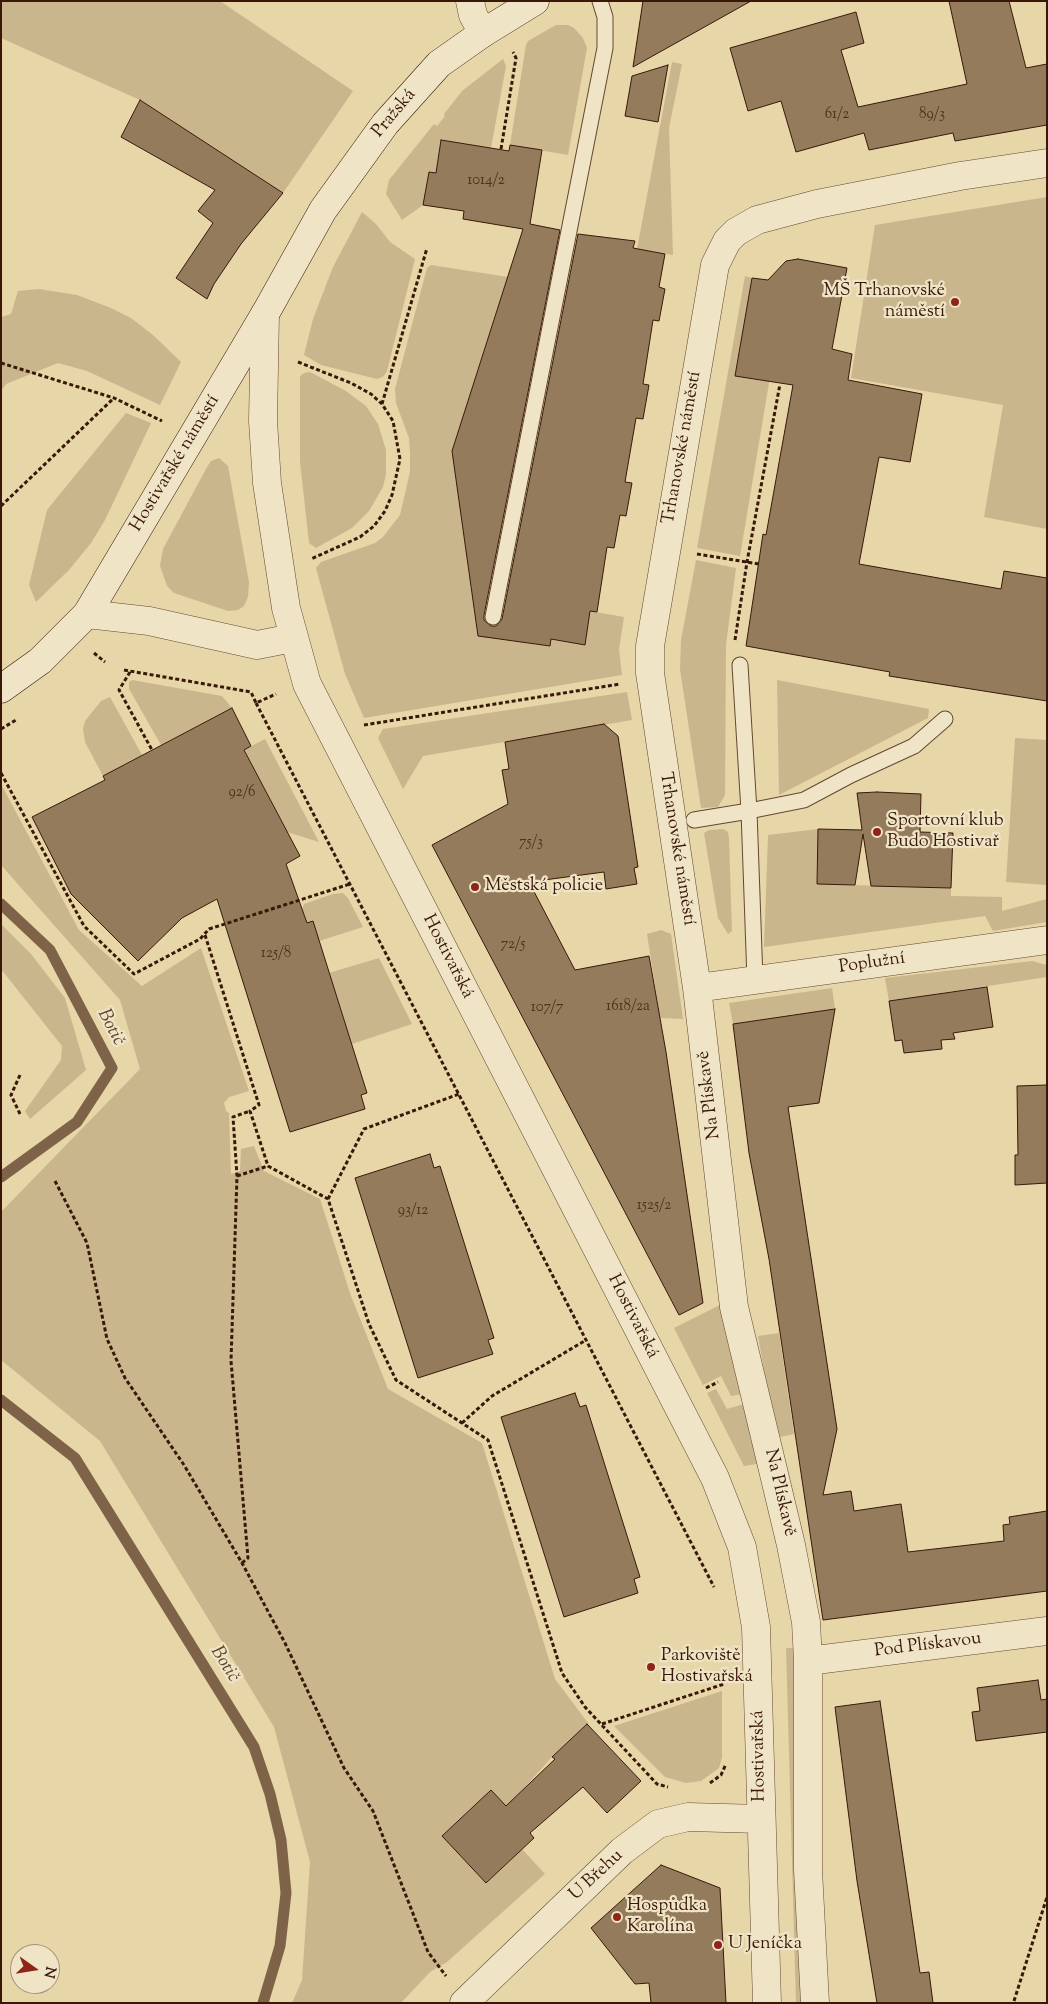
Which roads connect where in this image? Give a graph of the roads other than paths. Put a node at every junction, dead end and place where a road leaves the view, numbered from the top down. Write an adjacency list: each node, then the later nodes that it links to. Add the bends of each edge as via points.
1 (470, 1): 4 (street)
2 (535, 1): 4 (street, Pražská)
3 (600, 1): 9 (lane, via 605,17 605,48)
4 (483, 33): 6 (street, Pražská, via 439,64 404,100)
5 (1047, 163): 19 (street, Trhanovské náměstí, via 960,176 757,220 727,240 718,257 659,586 650,660)
6 (323, 210): 7 (street, Hostivařské náměstí)
7 (265, 314): 8 (street, Hostivařské náměstí); 10 (street, Hostivařské náměstí, via 264,447 272,521)
8 (87, 614): 10 (street, via 149,621 257,645); 13 (street, Hostivařské náměstí, via 40,661)
9 (493, 617)
10 (293, 638): 12 (street, Hostivařské náměstí)
11 (740, 665): 15 (lane)
12 (295, 687): 22 (street, Hostivařská, via 719,1487 742,1547 756,1627)
13 (1, 689)
14 (944, 719): 15 (lane, via 914,746 851,774 804,800)
15 (749, 811): 16 (lane); 18 (lane)
16 (694, 820)
17 (1047, 940): 18 (street, Poplužní)
18 (755, 980): 19 (street, Poplužní)
19 (697, 988): 21 (street, Na Plískavě, via 734,1307 804,1605)
20 (1047, 1631): 21 (street, Pod Plískavou)
21 (808, 1661): 25 (street, Na Plískavě, via 808,1870)
22 (761, 1820): 23 (street, U Břehu, via 688,1818 658,1824 622,1851); 24 (street, Hostivařská)
23 (466, 2001)
24 (767, 2003)
25 (815, 2003)

